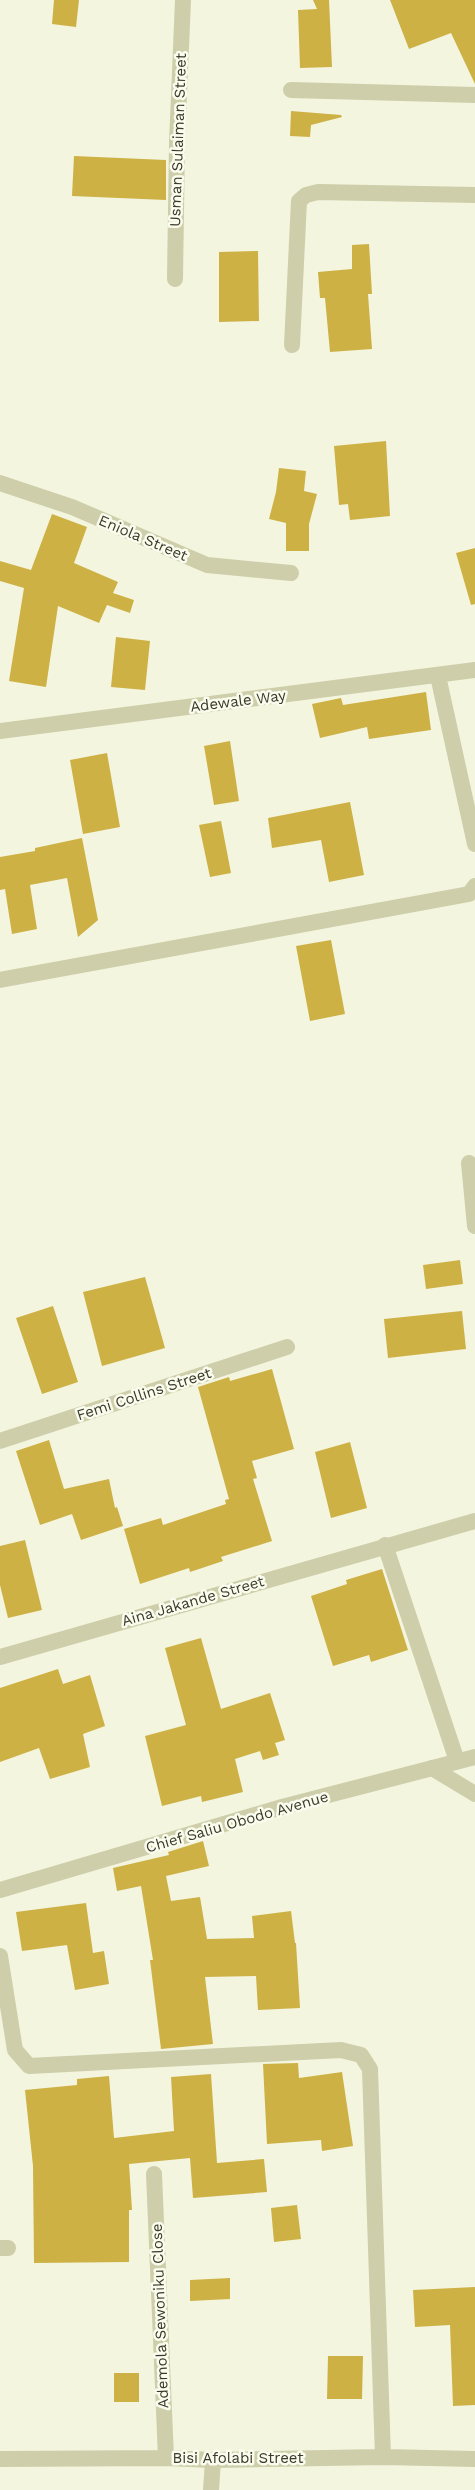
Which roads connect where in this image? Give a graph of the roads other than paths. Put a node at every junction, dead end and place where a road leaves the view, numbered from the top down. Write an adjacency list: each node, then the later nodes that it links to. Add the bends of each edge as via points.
1 (183, 0): 5 (street, Usman Sulaiman Street)
2 (291, 90): 3 (street)
3 (475, 95)
4 (475, 195): 6 (street, via 306,195 299,201)
5 (175, 279)
6 (292, 345)
7 (0, 483): 8 (street, Eniola Street, via 72,507 207,565)
8 (291, 573)
9 (475, 670): 10 (street, Adewale Way)
10 (438, 676): 11 (street, Adewale Way); 12 (street)
11 (0, 731)
12 (475, 844)
13 (475, 886): 14 (street, via 469,894)
14 (0, 980)
15 (469, 1163): 16 (street)
16 (475, 1226)
17 (287, 1347): 18 (street, Femi Collins Street)
18 (0, 1441)
19 (475, 1521): 20 (street, Aina Jakande Street)
20 (385, 1545): 21 (street, Aina Jakande Street); 23 (street)
21 (0, 1657)
22 (475, 1757): 23 (street, Chief Saliu Obodo Avenue)
23 (457, 1761): 24 (street, Chief Saliu Obodo Avenue)
24 (432, 1768): 25 (street); 26 (street, Chief Saliu Obodo Avenue, via 282,1807)
25 (475, 1794)
26 (0, 1890)
27 (0, 1956): 29 (street, via 15,2050 29,2066 341,2050 361,2055 370,2069)
28 (154, 2174): 30 (street, Ademola Sewoniku Close)
29 (383, 2457): 32 (street, Bisi Afolabi Street); 33 (street, Bisi Afolabi Street)
30 (166, 2458): 31 (street, Bisi Afolabi Street); 33 (street, Bisi Afolabi Street)
31 (0, 2459)
32 (475, 2459)
33 (213, 2460): 34 (street)
34 (211, 2490)

